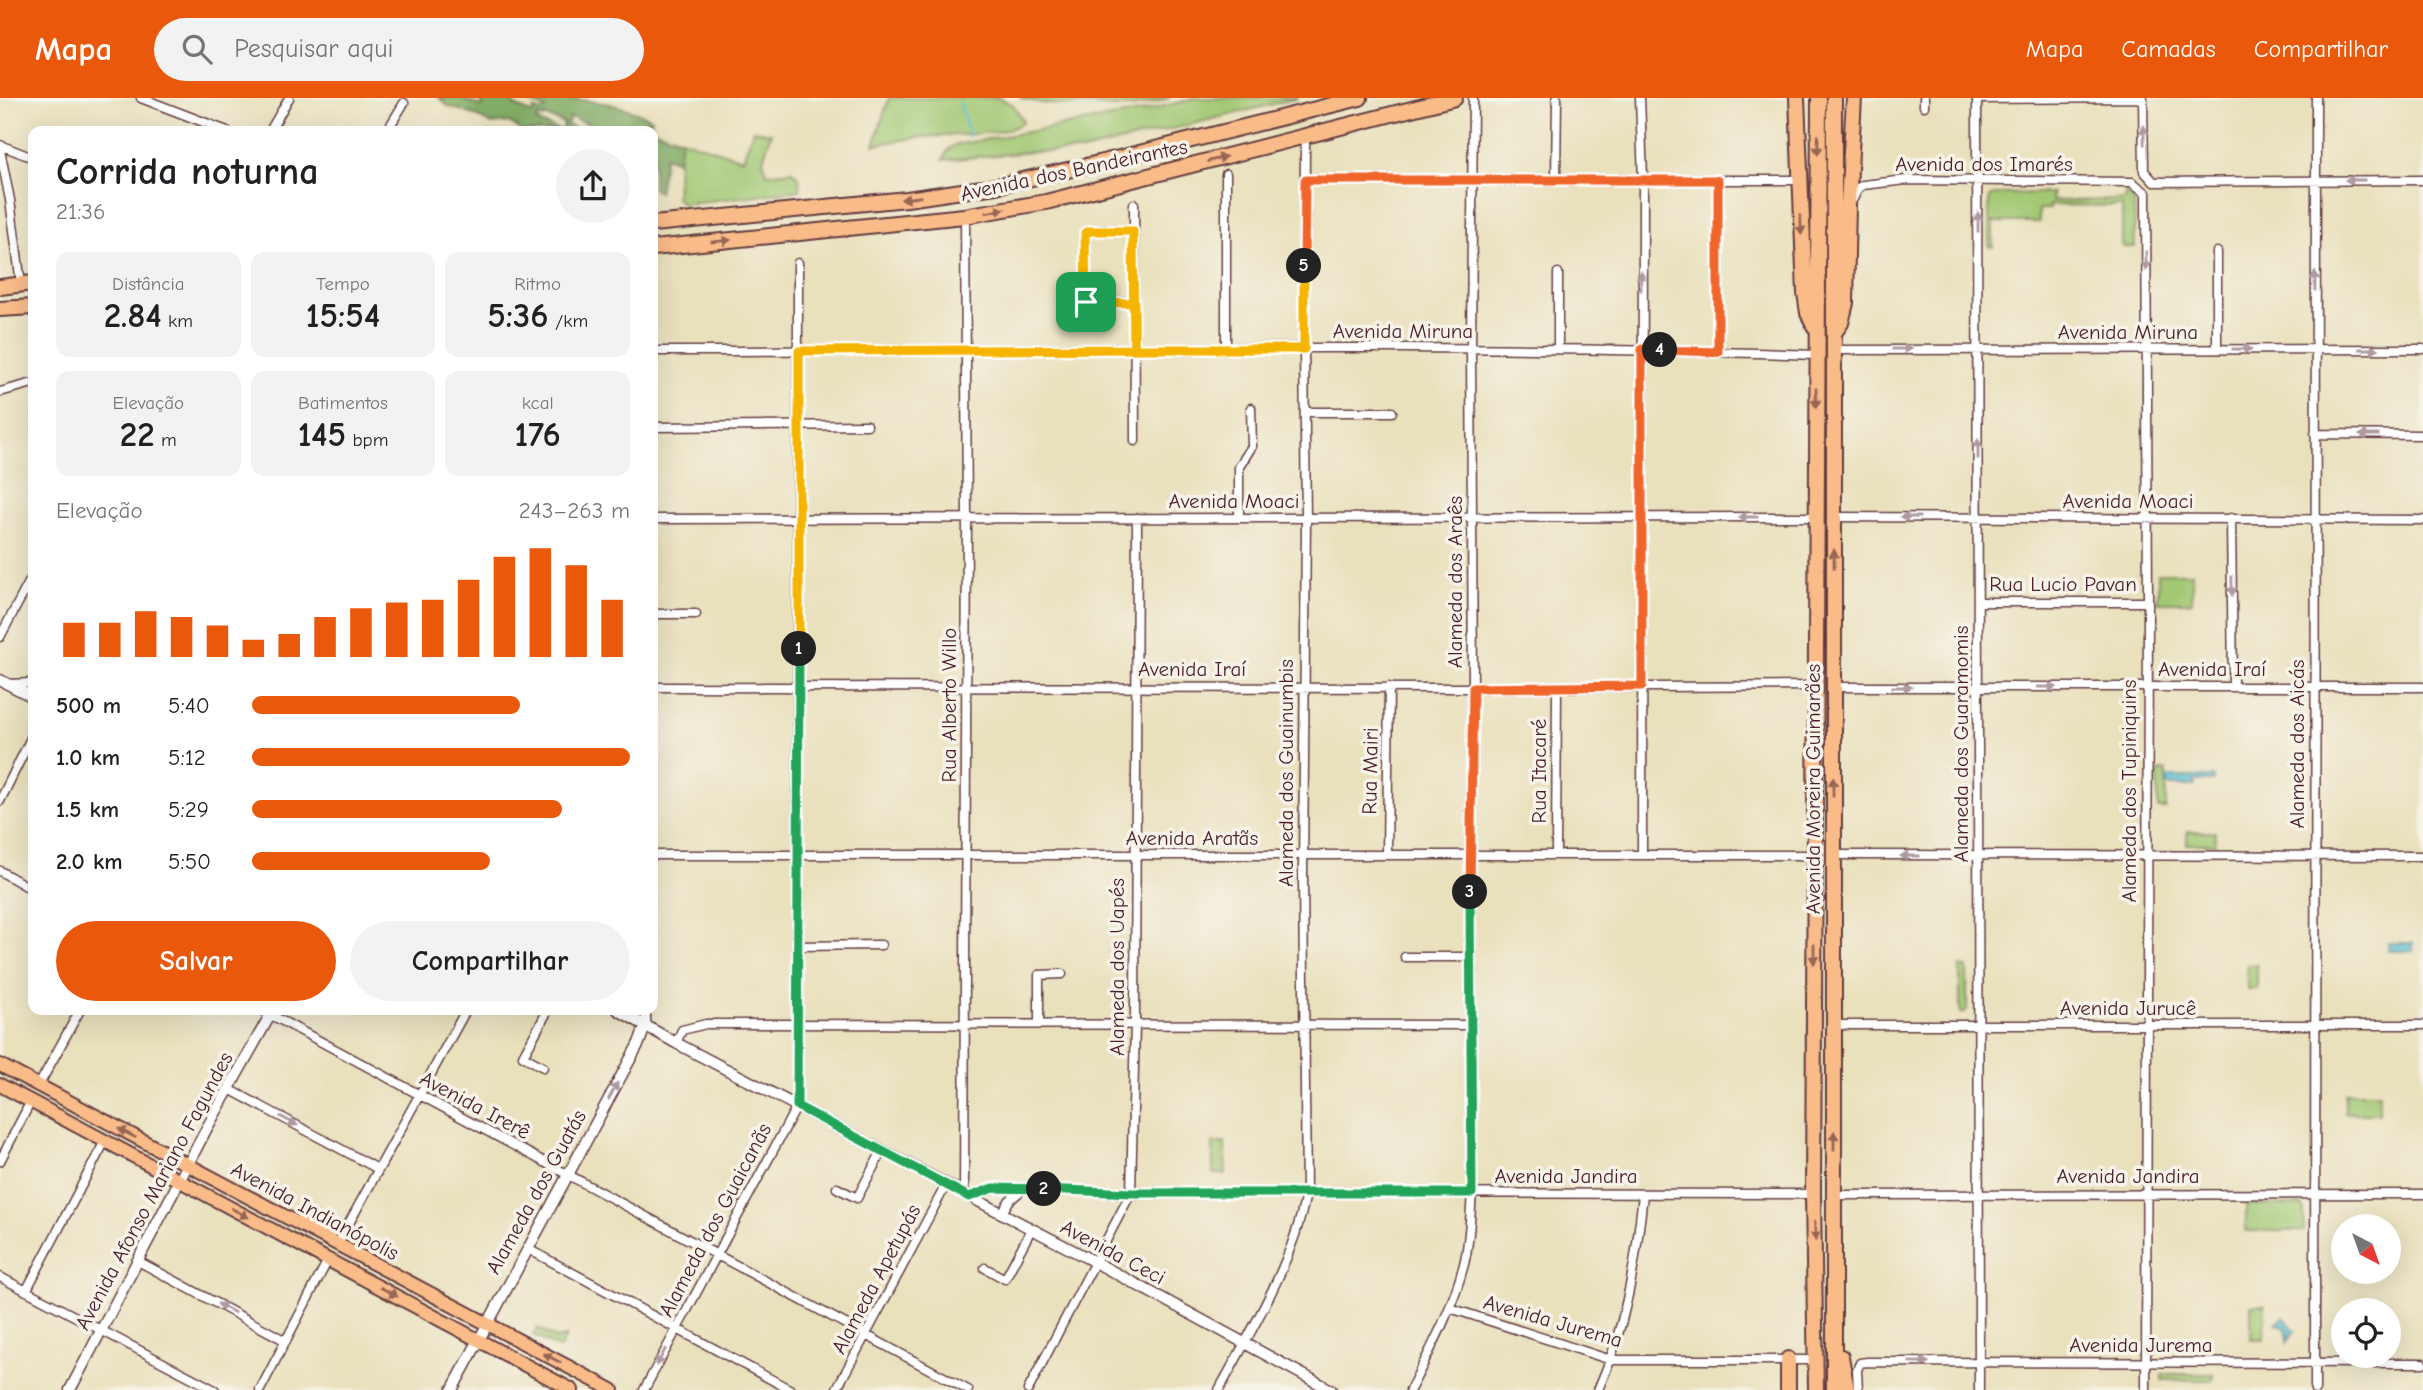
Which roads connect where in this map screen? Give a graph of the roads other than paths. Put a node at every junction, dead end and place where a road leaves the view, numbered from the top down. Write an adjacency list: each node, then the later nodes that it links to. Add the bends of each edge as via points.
1 (141, 98): 16 (street)
2 (289, 98): 17 (street)
3 (1360, 98): 39 (highway, Avenida dos Bandeirantes, one-way to 39, via 996,186)
4 (1455, 98): 19 (highway, Avenida dos Bandeirantes)
5 (1473, 98): 26 (street, Alameda dos Araês)
6 (1557, 98): 27 (street)
7 (1640, 98): 24 (street)
8 (1797, 98): 29 (highway)
9 (1819, 98): 50 (highway, Avenida Moreira Guimarães, one-way to 50)
10 (1834, 98): 51 (highway, Avenida Moreira Guimarães)
11 (1854, 98): 37 (highway)
12 (1977, 98): 13 (street); 32 (street, Alameda dos Guaramomis)
13 (2143, 98): 22 (street, one-way to 13)
14 (2316, 98): 30 (street, Alameda dos Aicás)
15 (404, 103): 18 (street)
16 (214, 126)
17 (273, 126)
18 (390, 126)
19 (1305, 137): 25 (street, Alameda dos Guainumbis); 38 (highway, Avenida dos Bandeirantes, one-way to 19, via 1046,202)
20 (0, 147): 21 (street); 45 (street)
21 (28, 156)
22 (2144, 172): 33 (street); 34 (street)
23 (1226, 174): 54 (street)
24 (1643, 179): 27 (street); 28 (street); 58 (street, one-way to 24)
25 (1305, 180): 26 (street); 55 (street, Alameda dos Guainumbis)
26 (1472, 180): 27 (street); 56 (street, Alameda dos Araês)
27 (1556, 180)
28 (1718, 180): 29 (street); 66 (street)
29 (1799, 180): 50 (highway, one-way to 50, via 1805,293)
30 (2315, 180): 31 (street, one-way to 30); 34 (street); 62 (street, Alameda dos Aicás, one-way to 30)
31 (2423, 180)
32 (1978, 182): 33 (street, Avenida dos Imarés); 37 (street, Avenida dos Imarés, via 1869,183 1858,188); 59 (street, Alameda dos Guaramomis, one-way to 32)
33 (2132, 182): 35 (street)
34 (2154, 182): 35 (street)
35 (2146, 193): 60 (street, Alameda dos Tupiniquins, one-way to 60)
36 (1134, 204): 40 (street)
37 (1848, 205): 51 (highway, via 1846,303)
38 (965, 216): 41 (highway, Avenida dos Bandeirantes, one-way to 38); 52 (street, Rua Alberto Willo)
39 (658, 224)
40 (1133, 231): 47 (street); 47 (street, via 1085,233 1085,300)
41 (658, 247)
42 (2217, 252): 61 (street)
43 (798, 263): 65 (street, Alameda dos Guaicanãs)
44 (1558, 273): 57 (street)
45 (27, 284): 46 (highway)
46 (0, 287)
47 (1134, 303): 53 (street)
48 (28, 307): 49 (highway)
49 (0, 309)
50 (1816, 330): 67 (highway, Avenida Moreira Guimarães)
51 (1834, 342): 59 (street, Avenida Miruna, one-way to 59); 80 (highway, Avenida Moreira Guimarães)
52 (967, 349): 53 (street, Avenida Miruna); 65 (street, Avenida Miruna); 89 (street, Rua Alberto Willo)
53 (1134, 349): 54 (street, Avenida Miruna); 78 (street)
54 (1226, 349): 55 (street, Avenida Miruna)
55 (1304, 349): 56 (street, Avenida Miruna); 71 (street, Alameda dos Guainumbis)
56 (1471, 349): 57 (street, Avenida Miruna); 84 (street, Alameda dos Araês)
57 (1559, 349): 58 (street, Avenida Miruna)
58 (1642, 349): 66 (street, Avenida Miruna); 85 (street)
59 (1978, 349): 60 (street, Avenida Miruna); 81 (street, Alameda dos Guaramomis, one-way to 59)
60 (2147, 349): 61 (street, Avenida Miruna); 86 (street, Alameda dos Tupiniquins)
61 (2217, 349): 62 (street, Avenida Miruna, one-way to 62)
62 (2315, 349): 63 (street, Avenida Miruna, one-way to 63); 76 (street, Alameda dos Aicás)
63 (2423, 349)
64 (658, 351): 65 (street, Avenida Miruna)
65 (799, 351): 74 (street, Alameda dos Guaicanãs)
66 (1718, 352): 67 (street, Avenida Miruna)
67 (1817, 355): 79 (highway, Avenida Moreira Guimarães, one-way to 79)
68 (28, 384): 69 (street)
69 (0, 392)
70 (1251, 408): 83 (street, via 1252,446 1239,467)
71 (1306, 412): 72 (street); 90 (street, Alameda dos Guainumbis)
72 (1392, 412)
73 (867, 425): 74 (street)
74 (797, 426): 75 (street); 91 (street, Alameda dos Guaicanãs)
75 (658, 428)
76 (2315, 434): 77 (street, one-way to 76); 92 (street, Alameda dos Aicás)
77 (2423, 435)
78 (1135, 441)
79 (1816, 517): 85 (street, Avenida Moaci, one-way to 85); 104 (highway, Avenida Moreira Guimarães)
80 (1833, 517): 81 (street, Avenida Moaci, one-way to 80); 114 (highway, Avenida Moreira Guimarães, one-way to 80)
81 (1979, 517): 86 (street, Avenida Moaci); 97 (street, Alameda dos Guaramomis)
82 (1137, 518): 83 (street, Avenida Moaci); 89 (street, Avenida Moaci); 105 (street, Alameda dos Uapés)
83 (1239, 518): 90 (street, Avenida Moaci)
84 (1472, 518): 85 (street, Avenida Moaci); 90 (street, Avenida Moaci); 119 (street, Alameda dos Araês)
85 (1642, 518): 107 (street)
86 (2147, 518): 87 (street, Avenida Moaci); 98 (street, Alameda dos Tupiniquins)
87 (2231, 518): 92 (street, Avenida Moaci); 108 (street, one-way to 108)
88 (658, 519): 91 (street, Avenida Moaci)
89 (967, 519): 91 (street, Avenida Moaci); 111 (street, Rua Alberto Willo)
90 (1306, 519): 106 (street, Alameda dos Guainumbis)
91 (799, 520): 110 (street, Alameda dos Guaicanãs)
92 (2316, 520): 93 (street, Avenida Moaci); 117 (street, Alameda dos Aicás)
93 (2423, 520)
94 (28, 584): 95 (street)
95 (23, 594): 96 (street); 101 (street)
96 (28, 594)
97 (1979, 601): 98 (street, Rua Lucio Pavan); 115 (street, Alameda dos Guaramomis)
98 (2148, 602): 116 (street, Alameda dos Tupiniquins)
99 (658, 614): 100 (street)
100 (696, 614)
101 (0, 637)
102 (4, 682): 103 (street); 120 (street)
103 (28, 683)
104 (1815, 685): 107 (street, Avenida Iraí); 131 (highway, Avenida Moreira Guimarães)
105 (1136, 686): 106 (street, Avenida Iraí); 111 (street, Avenida Iraí); 127 (street, Alameda dos Uapés)
106 (1304, 686): 112 (street, Avenida Iraí); 133 (street, Alameda dos Guainumbis)
107 (1642, 686): 113 (street, Avenida Iraí); 123 (street)
108 (2233, 686): 116 (street, Avenida Iraí); 117 (street, Avenida Iraí)
109 (658, 687): 110 (street, Avenida Iraí)
110 (798, 687): 111 (street, Avenida Iraí); 125 (street, Alameda dos Guaicanãs)
111 (967, 687): 126 (street, Rua Alberto Willo)
112 (1389, 687): 119 (street, Avenida Iraí); 128 (street, Rua Mairi)
113 (1557, 687): 119 (street, Avenida Iraí); 130 (street, Rua Itacaré)
114 (1833, 687): 115 (street, Avenida Iraí, one-way to 115); 132 (highway, Avenida Moreira Guimarães, one-way to 114)
115 (1978, 687): 116 (street, Avenida Iraí, one-way to 116); 134 (street, Alameda dos Guaramomis)
116 (2147, 687): 135 (street, Alameda dos Tupiniquins)
117 (2315, 687): 118 (street, Avenida Iraí); 136 (street, Alameda dos Aicás)
118 (2423, 687)
119 (1473, 688): 129 (street, Alameda dos Araês)
120 (28, 694)
121 (28, 744): 122 (street)
122 (0, 801)
123 (1642, 854): 130 (street, Avenida Aratãs); 131 (street, Avenida Aratãs)
124 (658, 855): 125 (street, Avenida Aratãs)
125 (798, 855): 126 (street, Avenida Aratãs); 141 (street, Alameda dos Guaicanãs)
126 (966, 855): 127 (street, Avenida Aratãs); 154 (street, Rua Alberto Willo)
127 (1135, 855): 133 (street, Avenida Aratãs); 156 (street, Alameda dos Uapés)
128 (1387, 855): 129 (street, Avenida Aratãs); 133 (street, Avenida Aratãs)
129 (1470, 855): 130 (street, Avenida Aratãs); 143 (street, Alameda dos Araês)
130 (1556, 855)
131 (1815, 855): 188 (highway, Avenida Moreira Guimarães, one-way to 188)
132 (1833, 855): 134 (street, one-way to 132); 158 (highway, Avenida Moreira Guimarães)
133 (1303, 856): 163 (street, Alameda dos Guainumbis)
134 (1979, 856): 135 (street); 159 (street, Alameda dos Guaramomis)
135 (2146, 856): 136 (street); 160 (street, Alameda dos Tupiniquins)
136 (2315, 856): 137 (street); 161 (street, Alameda dos Aicás)
137 (2423, 856)
138 (0, 872): 139 (street)
139 (28, 887)
140 (881, 945): 141 (street)
141 (797, 946): 152 (street, Alameda dos Guaicanãs)
142 (1405, 957): 143 (street)
143 (1471, 957): 157 (street, Alameda dos Araês)
144 (1062, 974): 155 (street, via 1039,975)
145 (77, 1015): 168 (street)
146 (266, 1015): 169 (street, Avenida Afonso Mariano Fagundes)
147 (275, 1015): 170 (street, Avenida Irerê)
148 (463, 1015): 170 (street)
149 (545, 1015): 166 (street, via 523,1056)
150 (628, 1015): 153 (street, Avenida Ceci)
151 (646, 1015): 153 (street, Alameda dos Guatás)
152 (797, 1023): 154 (street); 164 (street, via 706,1024 688,1027); 172 (street, Alameda dos Guaicanãs)
153 (646, 1024): 164 (street, Avenida Ceci); 178 (street, Alameda dos Guatás, one-way to 153)
154 (966, 1024): 155 (street); 193 (street, Rua Alberto Willo)
155 (1039, 1024): 156 (street)
156 (1135, 1024): 163 (street); 183 (street, Alameda dos Uapés)
157 (1472, 1025): 163 (street); 184 (street, Alameda dos Araês)
158 (1833, 1025): 159 (street, Avenida Jurucê); 191 (highway, Avenida Moreira Guimarães, one-way to 158)
159 (1978, 1025): 160 (street, Avenida Jurucê); 192 (street, Alameda dos Guaramomis)
160 (2146, 1025): 161 (street, Avenida Jurucê); 185 (street, Alameda dos Tupiniquins)
161 (2315, 1025): 162 (street, Avenida Jurucê); 189 (street, Alameda dos Aicás)
162 (2423, 1025)
163 (1303, 1026): 186 (street, Alameda dos Guainumbis)
164 (677, 1043): 172 (street, Avenida Ceci)
165 (0, 1065): 168 (main road, Avenida Indianópolis)
166 (543, 1067)
167 (0, 1085): 171 (main road, Avenida Indianópolis)
168 (39, 1085): 176 (main road, Avenida Indianópolis, one-way to 168)
169 (229, 1090): 176 (street, Avenida Afonso Mariano Fagundes); 177 (street, one-way to 177)
170 (419, 1095): 177 (street); 178 (street, Avenida Irerê)
171 (31, 1101): 173 (main road, Avenida Indianópolis); 175 (street)
172 (797, 1106): 174 (street, Avenida Ceci); 198 (street, Alameda dos Guaicanãs)
173 (105, 1142): 179 (main road, Avenida Indianópolis); 204 (street)
174 (882, 1151): 180 (street, Avenida Ceci); 181 (street, via 857,1198)
175 (0, 1161)
176 (188, 1165): 179 (street, Avenida Afonso Mariano Fagundes); 196 (main road, Avenida Indianópolis)
177 (378, 1168): 196 (street)
178 (568, 1175): 197 (street, Alameda dos Guatás); 198 (street, Avenida Irerê)
179 (180, 1181): 199 (main road, Avenida Indianópolis, one-way to 199); 200 (street, Avenida Afonso Mariano Fagundes)
180 (946, 1185): 193 (street, Avenida Ceci); 210 (street, Alameda Apetupás)
181 (837, 1188)
182 (1024, 1188): 183 (street, Avenida Jandira); 193 (street, Avenida Jandira, via 993,1188); 194 (street)
183 (1131, 1193): 186 (street, Avenida Jandira); 201 (street, Alameda dos Uapés)
184 (1472, 1193): 186 (street, Avenida Jandira); 187 (street, Avenida Jandira); 205 (street, Alameda dos Araês, via 1466,1253)
185 (2145, 1193): 189 (street, Avenida Jandira); 192 (street, Avenida Jandira); 217 (street, Alameda dos Tupiniquins)
186 (1306, 1194): 213 (street, Alameda dos Guainumbis, via 1288,1257)
187 (1643, 1194): 188 (street, Avenida Jandira); 215 (street, via 1630,1289)
188 (1813, 1194): 216 (highway, Avenida Moreira Guimarães, one-way to 216)
189 (2315, 1194): 190 (street, Avenida Jandira); 218 (street, Alameda dos Aicás)
190 (2423, 1194)
191 (1834, 1195): 192 (street, Avenida Jandira); 209 (highway, Avenida Moreira Guimarães)
192 (1978, 1195): 219 (street, Alameda dos Guaramomis)
193 (967, 1196): 194 (street, Avenida Ceci)
194 (1002, 1213): 195 (street, Avenida Ceci)
195 (1031, 1230): 201 (street, Avenida Ceci); 202 (street, via 1005,1279)
196 (337, 1245): 206 (main road, Avenida Indianópolis)
197 (528, 1249): 206 (street, Alameda dos Guatás); 207 (street)
198 (716, 1254): 207 (street, Alameda dos Guaicanãs); 210 (street, Avenida Irerê)
199 (328, 1260): 211 (main road, Avenida Indianópolis, one-way to 211); 212 (street)
200 (138, 1261): 208 (street, Avenida Afonso Mariano Fagundes); 212 (street, one-way to 200)
201 (1095, 1262): 213 (street, Avenida Ceci); 231 (street, Alameda dos Uapés)
202 (985, 1268)
203 (0, 1277): 204 (street)
204 (26, 1291): 208 (street)
205 (1450, 1308): 215 (street, Avenida Jurema); 234 (street, Alameda dos Araês)
206 (487, 1323): 211 (street, Alameda dos Guatás); 226 (main road, Avenida Indianópolis, one-way to 206)
207 (676, 1329): 227 (street, Alameda dos Guaicanãs, one-way to 227); 228 (street)
208 (102, 1330): 221 (street, Avenida Afonso Mariano Fagundes); 222 (street)
209 (1833, 1332): 239 (highway, Avenida Moreira Guimarães); 240 (highway)
210 (865, 1336): 229 (street, Alameda Apetupás); 230 (street, Avenida Irerê)
211 (478, 1340): 224 (street, Alameda dos Guatás); 225 (main road, Avenida Indianópolis)
212 (286, 1341): 223 (street)
213 (1244, 1344): 232 (street, Alameda dos Guainumbis); 233 (street, Avenida Ceci)
214 (1788, 1359): 215 (street, Avenida Jurema); 216 (street, Avenida Jurema); 236 (highway)
215 (1611, 1360): 235 (street)
216 (1816, 1361): 237 (highway, Avenida Moreira Guimarães); 238 (highway, Avenida Moreira Guimarães)
217 (2146, 1362): 218 (street, Avenida Jurema); 219 (street, Avenida Jurema); 243 (street, Alameda dos Tupiniquins)
218 (2315, 1362): 220 (street, Avenida Jurema); 244 (street, Alameda dos Aicás)
219 (1979, 1363): 241 (street, Avenida Jurema, one-way to 219, via 1859,1364); 242 (street, Alameda dos Guaramomis)
220 (2423, 1363)
221 (70, 1390)
222 (215, 1390)
223 (260, 1390)
224 (452, 1390)
225 (572, 1390)
226 (612, 1390)
227 (643, 1390)
228 (791, 1390)
229 (836, 1390)
230 (968, 1390)
231 (1028, 1390)
232 (1219, 1390)
233 (1331, 1390)
234 (1410, 1390)
235 (1598, 1390)
236 (1788, 1390)
237 (1806, 1390)
238 (1816, 1390)
239 (1834, 1390)
240 (1847, 1390)
241 (1858, 1390)
242 (1979, 1390)
243 (2146, 1390)
244 (2315, 1390)

